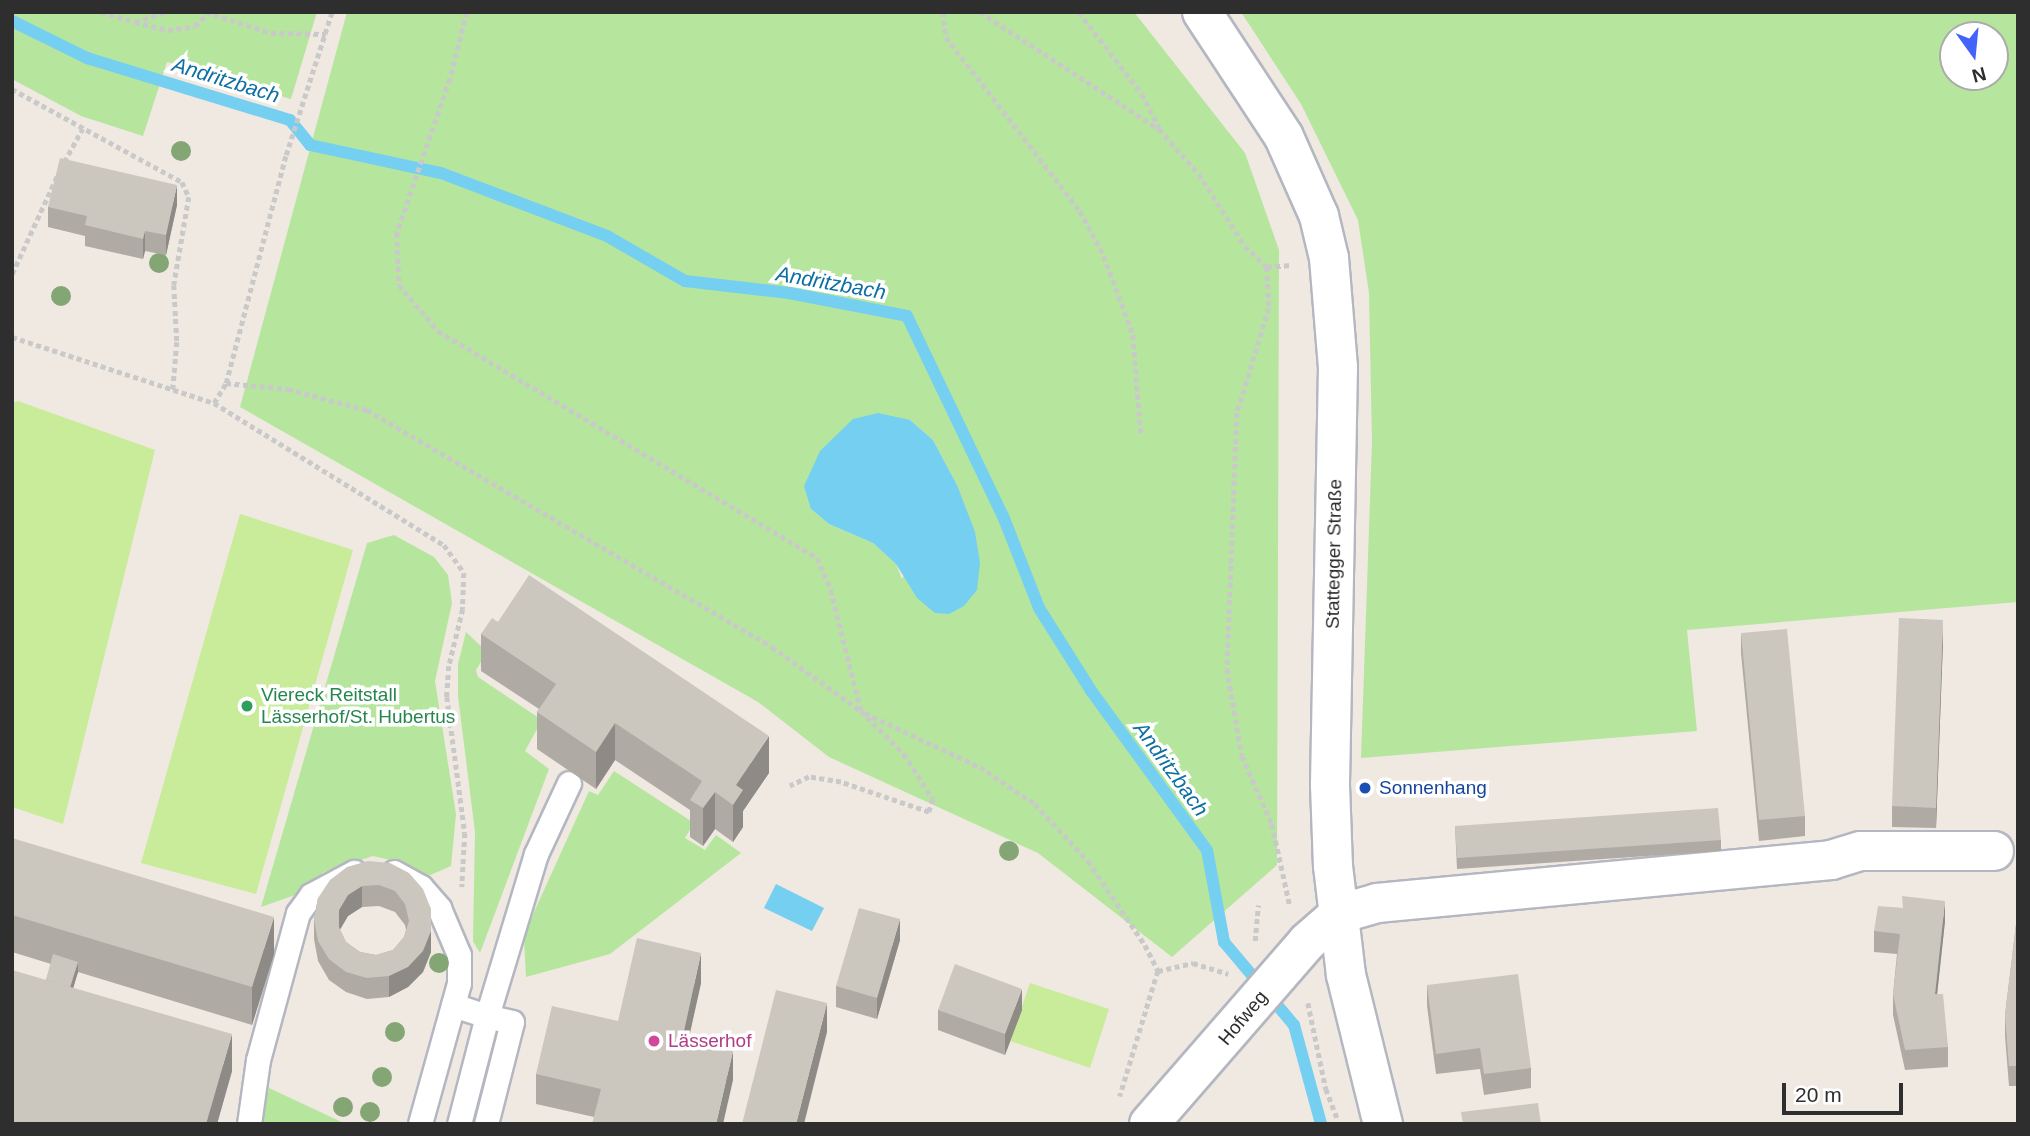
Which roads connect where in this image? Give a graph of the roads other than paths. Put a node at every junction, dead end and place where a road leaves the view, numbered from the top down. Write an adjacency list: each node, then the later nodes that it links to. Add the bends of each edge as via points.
1 (1202, 12): 4 (main road, Stattegger Straße, via 1284,137 1319,216 1329,258 1338,367 1329,785)
2 (569, 783): 6 (lane, via 536,855)
3 (1994, 851): 4 (main road, via 1861,851 1831,860 1377,903)
4 (1339, 914): 7 (main road, Hofweg, via 1307,942 1239,1024); 12 (main road, Stattegger Straße, via 1355,1021)
5 (453, 1005): 6 (lane); 8 (lane, via 459,955 439,908 422,887 384,868 357,871 312,895 292,928 258,1059); 9 (lane)
6 (487, 1016): 10 (lane); 11 (lane, via 512,1022)
7 (1135, 1114)
8 (249, 1124)
9 (420, 1124)
10 (459, 1124)
11 (486, 1124)
12 (1383, 1124)

